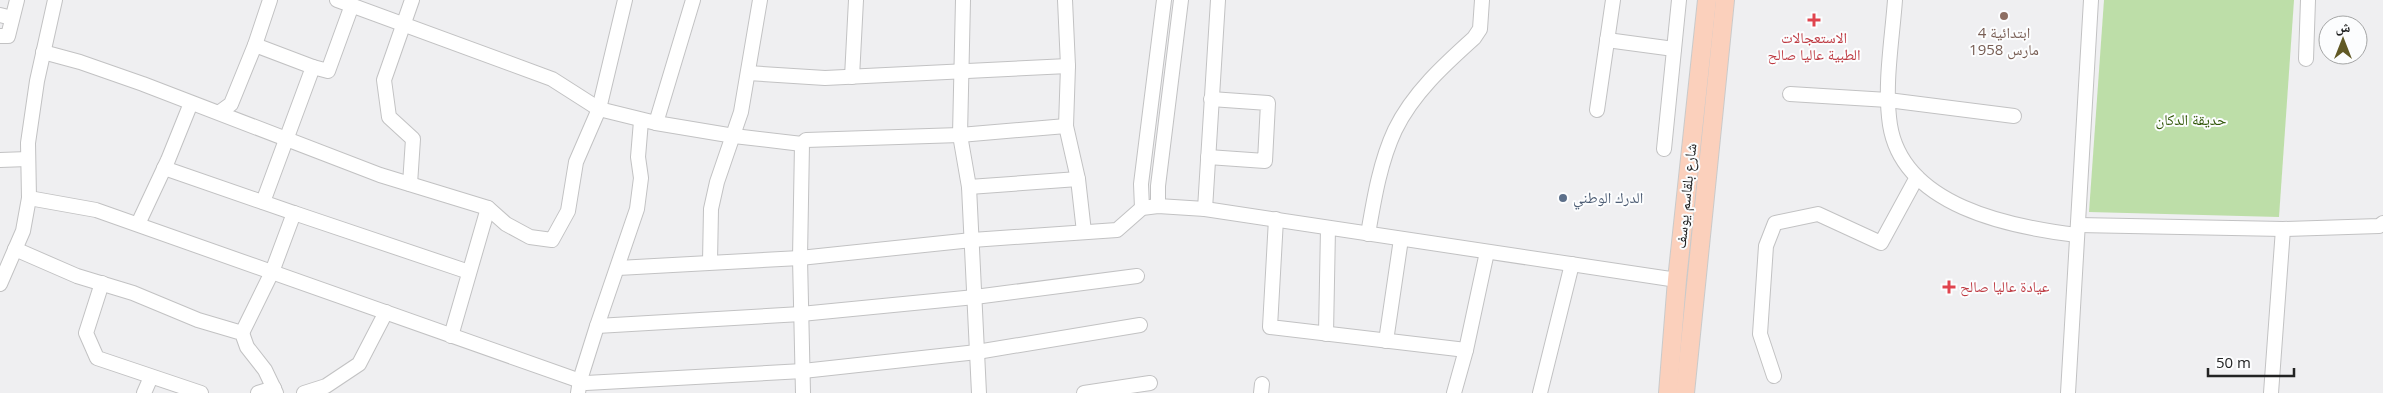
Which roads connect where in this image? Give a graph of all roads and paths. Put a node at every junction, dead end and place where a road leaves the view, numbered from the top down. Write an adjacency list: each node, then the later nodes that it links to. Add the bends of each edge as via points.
1 (17, 0): 24 (street)
2 (54, 0): 30 (street)
3 (270, 0): 28 (street)
4 (337, 0): 23 (street)
5 (412, 0): 25 (street)
6 (625, 0): 41 (street)
7 (693, 0): 46 (street)
8 (760, 0): 35 (street)
9 (856, 0): 36 (street)
10 (963, 0): 34 (street)
11 (1065, 0): 32 (street)
12 (1164, 0): 65 (street, via 1141,184)
13 (1181, 0): 63 (street)
14 (1218, 0): 38 (street)
15 (1482, 0): 75 (street, via 1480,29 1474,38 1427,83 1395,130 1374,199)
16 (1613, 0): 27 (street)
17 (1679, 0): 29 (street)
18 (1708, 0): 87 (main road, شارع بلقاسم يوسف)
19 (1725, 0): 117 (main road, شارع بلقاسم يوسف)
20 (1895, 0): 39 (street)
21 (2091, 0): 73 (street)
22 (2308, 0): 31 (street)
23 (352, 5): 25 (street); 33 (street, via 328,72)
24 (6, 16): 26 (street, via 8,36)
25 (402, 24): 41 (street, via 552,79); 59 (street, via 384,80 389,117 413,139)
26 (0, 36)
27 (1607, 40): 29 (street); 42 (street)
28 (255, 46): 33 (street); 43 (street, via 231,104)
29 (1674, 48): 52 (street)
30 (43, 52): 40 (street, via 80,62); 54 (street)
31 (2306, 59)
32 (1068, 66): 34 (street); 47 (street)
33 (313, 68): 50 (street)
34 (963, 70): 36 (street); 48 (street)
35 (748, 73): 36 (street); 49 (street)
36 (852, 77)
37 (1790, 94): 39 (street)
38 (1211, 99): 53 (street); 53 (street, via 1268,103 1264,161)
39 (1888, 100): 44 (street); 57 (street, via 1891,127 1901,156)
40 (191, 103): 43 (street); 56 (street)
41 (599, 109): 45 (street); 64 (street, via 576,162 568,211 552,240 530,237 506,224)
42 (1597, 110)
43 (220, 112): 50 (street)
44 (2014, 116)
45 (641, 121): 46 (street); 83 (street, via 638,158 641,178 637,209)
46 (656, 123): 49 (street)
47 (1066, 126): 48 (street); 58 (street)
48 (960, 135): 51 (street, via 806,140); 60 (street)
49 (734, 136): 51 (street); 81 (street, via 711,209)
50 (286, 138): 59 (street); 62 (street)
51 (802, 144): 80 (street)
52 (1664, 149)
53 (1208, 157): 66 (street)
54 (28, 159): 55 (street); 61 (street)
55 (0, 160)
56 (164, 168): 62 (street); 70 (street)
57 (1917, 177): 73 (street, via 1944,198 1978,213 2038,230); 102 (street, via 1881,243 1818,214 1775,223 1766,246 1760,334)
58 (1078, 179): 60 (street); 74 (street)
59 (410, 184): 64 (street)
60 (968, 188): 77 (street)
61 (29, 198): 70 (street, via 96,210); 78 (street, via 23,231)
62 (263, 202): 67 (street)
63 (1158, 206): 65 (street); 66 (street)
64 (488, 208): 85 (street)
65 (1142, 208): 74 (street, via 1117,230)
66 (1205, 209): 68 (street)
67 (294, 213): 84 (street); 85 (street)
68 (1276, 219): 71 (street); 96 (street, via 1270,327)
69 (2383, 223): 72 (street, via 2379,226)
70 (138, 224): 84 (street)
71 (1328, 228): 75 (street); 96 (street)
72 (2283, 229): 73 (street); 119 (street)
73 (2077, 230): 118 (street)
74 (1084, 232): 77 (street)
75 (1368, 234): 76 (street)
76 (1401, 239): 79 (street); 98 (street)
77 (972, 240): 80 (street); 90 (street)
78 (15, 249): 88 (street, via 77,276); 89 (street)
79 (1487, 252): 82 (street); 99 (street)
80 (800, 258): 81 (street); 92 (street)
81 (710, 262): 83 (street)
82 (1572, 264): 87 (street); 115 (street)
83 (618, 268): 94 (street)
84 (272, 272): 91 (street); 95 (street)
85 (469, 272): 97 (street)
86 (1137, 276): 90 (street)
87 (1677, 280): 116 (main road, شارع بلقاسم يوسف)
88 (102, 283): 95 (street, via 134,292 198,320); 103 (street, via 86,333 97,358)
89 (0, 284)
90 (975, 296): 92 (street); 100 (street)
91 (386, 312): 97 (street); 110 (street, via 359,364 326,386)
92 (801, 314): 94 (street); 101 (street)
93 (1140, 325): 100 (street)
94 (597, 326): 105 (street)
95 (242, 333): 106 (street, via 247,347 265,370)
96 (1326, 334): 98 (street)
97 (451, 336): 105 (street)
98 (1386, 341): 99 (street)
99 (1466, 350): 114 (street)
100 (977, 352): 101 (street); 112 (street)
101 (803, 371): 105 (street, via 586,383); 111 (street)
102 (1774, 376)
103 (151, 377): 107 (street); 108 (street)
104 (1150, 383): 113 (street)
105 (579, 387)
106 (275, 390): 109 (street)
107 (144, 393)
108 (201, 393)
109 (258, 393)
110 (304, 393)
111 (803, 393)
112 (979, 393)
113 (1084, 393)
114 (1454, 393)
115 (1540, 393)
116 (1668, 393)
117 (1685, 393)
118 (2068, 393)
119 (2271, 393)

